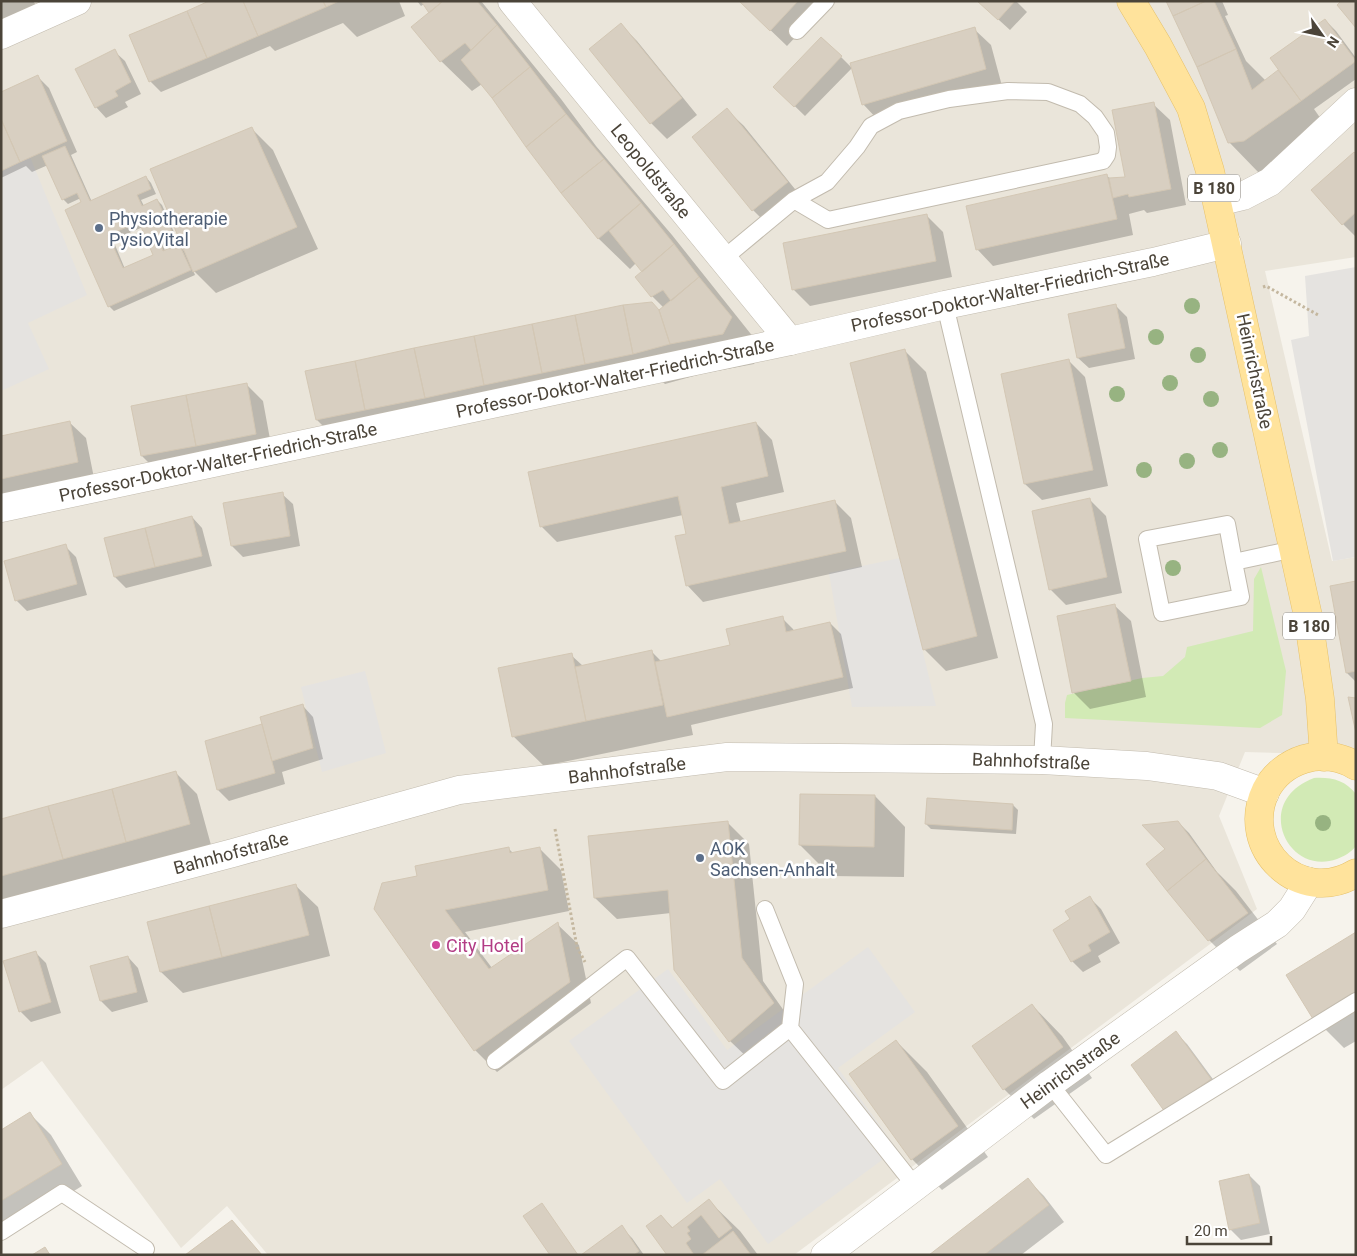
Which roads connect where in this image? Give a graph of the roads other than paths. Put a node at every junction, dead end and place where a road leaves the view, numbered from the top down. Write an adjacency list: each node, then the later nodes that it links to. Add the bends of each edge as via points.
1 (512, 1): 11 (street, Leopoldstraße)
2 (826, 1): 5 (lane)
3 (1131, 1): 9 (main road, Heinrichstraße / B 180, via 1191,108)
4 (71, 2): 6 (street)
5 (797, 31)
6 (1, 35)
7 (1356, 102): 9 (street, via 1270,182 1243,196)
8 (794, 200): 8 (lane, via 827,182 871,126 899,112 948,99 1008,91 1048,92 1080,104 1106,133 1108,147 1103,161 828,220); 11 (lane)
9 (1218, 202): 10 (main road, Heinrichstraße / B 180)
10 (1227, 244): 12 (street, Professor-Doktor-Walter-Friedrich-Straße); 15 (main road, Heinrichstraße / B 180)
11 (723, 259): 13 (street, Leopoldstraße)
12 (945, 305): 13 (street, Professor-Doktor-Walter-Friedrich-Straße); 18 (lane, via 1044,724)
13 (790, 341): 14 (street, Professor-Doktor-Walter-Friedrich-Straße)
14 (1, 508)
15 (1294, 549): 16 (lane); 17 (main road, Heinrichstraße / B 180, via 1316,663)
16 (1234, 562): 16 (lane, via 1226,524 1147,539 1162,613 1241,597)
17 (1324, 757): 19 (main road); 20 (main road, via 1307,758 1285,768)
18 (1042, 760): 20 (street, Bahnhofstraße, via 1147,766 1218,776); 24 (street, Bahnhofstraße, via 727,757 459,790)
19 (1356, 766)
20 (1265, 794): 22 (main road, via 1259,821 1265,847 1282,869)
21 (1356, 873): 22 (main road, via 1331,882)
22 (1306, 881): 28 (street, Heinrichstraße, via 1292,909 1277,924)
23 (765, 909): 26 (lane, via 795,984)
24 (1, 914)
25 (1356, 1001): 28 (lane, via 1106,1155)
26 (790, 1028): 27 (lane, via 723,1081 627,958); 29 (lane)
27 (495, 1061)
28 (1050, 1084): 29 (street, Heinrichstraße)
29 (915, 1186): 32 (street, Heinrichstraße)
30 (1, 1232): 31 (lane, via 62,1193)
31 (146, 1249)
32 (825, 1255)

